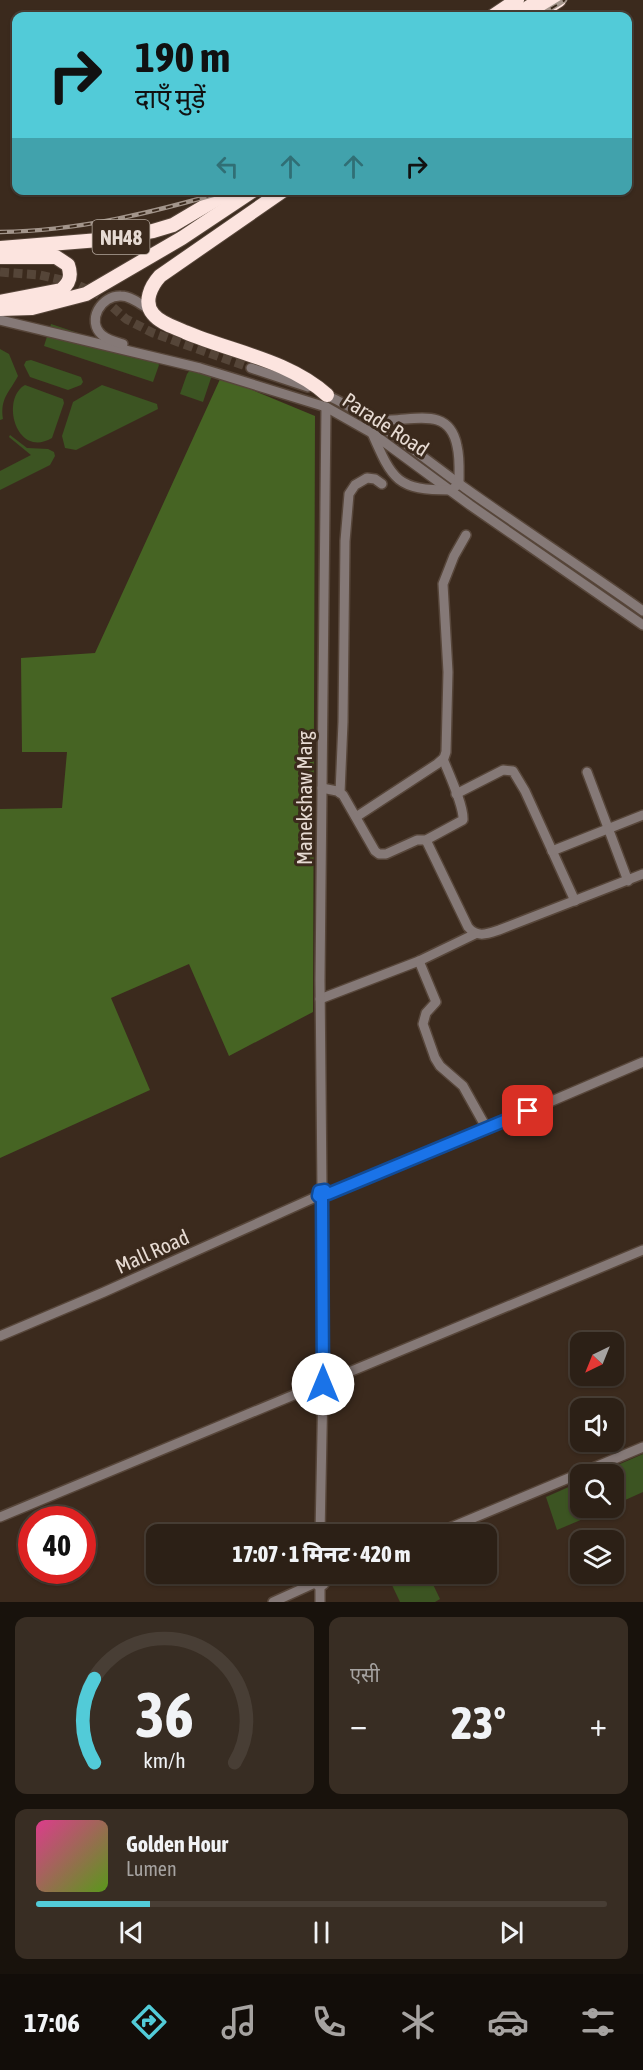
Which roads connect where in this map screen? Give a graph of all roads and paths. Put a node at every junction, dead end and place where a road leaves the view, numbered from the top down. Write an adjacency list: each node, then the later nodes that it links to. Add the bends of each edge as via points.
1 (517, 0): 4 (highway)
2 (540, 0): 5 (highway)
3 (559, 0): 6 (highway)
4 (499, 12)
5 (521, 12)
6 (540, 12)
7 (224, 195): 10 (highway, NH48, via 173,225 153,231)
8 (246, 195): 13 (highway, NH48, via 86,294 32,308)
9 (277, 195): 14 (highway, via 160,276 149,296)
10 (0, 248)
11 (0, 257): 12 (highway, via 56,257 68,265 70,276 61,290)
12 (0, 302)
13 (0, 309)
14 (150, 310): 16 (street, via 126,297 115,297 99,308 96,325 106,338); 18 (highway, via 177,328 283,367 316,385)
15 (0, 320): 16 (street, Parade Road)
16 (159, 358): 18 (street, Parade Road)
17 (251, 368): 18 (street, Parade Road, via 298,383)
18 (326, 401): 19 (street, Parade Road); 20 (street, Parade Road); 29 (street, Manekshaw Marg)
19 (368, 419): 22 (street, Parade Road); 22 (street, via 427,417 447,426 457,443)
20 (372, 433): 23 (street, Parade Road); 23 (street, via 386,464 404,484 421,490)
21 (382, 484): 30 (street, via 367,478 355,485 350,494 345,541)
22 (459, 484): 23 (street); 25 (street, Parade Road)
23 (451, 490): 26 (street, Parade Road)
24 (466, 535): 27 (street, via 443,584 448,672 446,752)
25 (643, 611)
26 (643, 625)
27 (442, 759): 31 (street); 33 (street)
28 (587, 772): 34 (street)
29 (322, 788): 30 (street); 42 (street, Manekshaw Marg)
30 (340, 793): 33 (street)
31 (456, 794): 35 (street, via 463,820); 36 (street, via 511,769)
32 (643, 815): 34 (street)
33 (356, 817): 35 (street, via 379,854)
34 (608, 829): 36 (street); 38 (street)
35 (426, 840): 40 (street, via 468,927)
36 (552, 851): 39 (street)
37 (643, 874): 38 (street)
38 (627, 881): 39 (street)
39 (575, 901): 40 (street, via 498,930)
40 (476, 934): 41 (street)
41 (419, 961): 42 (street); 44 (street, via 435,1002 426,1012 423,1024 435,1059 463,1086)
42 (320, 999): 45 (street, Manekshaw Marg)
43 (643, 1062): 44 (street, Mall Road)
44 (487, 1129): 45 (street, Mall Road)
45 (322, 1195): 47 (street, Mall Road); 48 (street, Manekshaw Marg)
46 (643, 1250): 48 (street)
47 (0, 1336)
48 (323, 1384): 50 (street); 51 (street, Manekshaw Marg)
49 (643, 1448): 52 (street)
50 (0, 1517)
51 (320, 1524)
52 (459, 1524)
53 (311, 1584): 55 (street)
54 (320, 1584): 56 (street)
55 (273, 1602)
56 (320, 1602)

